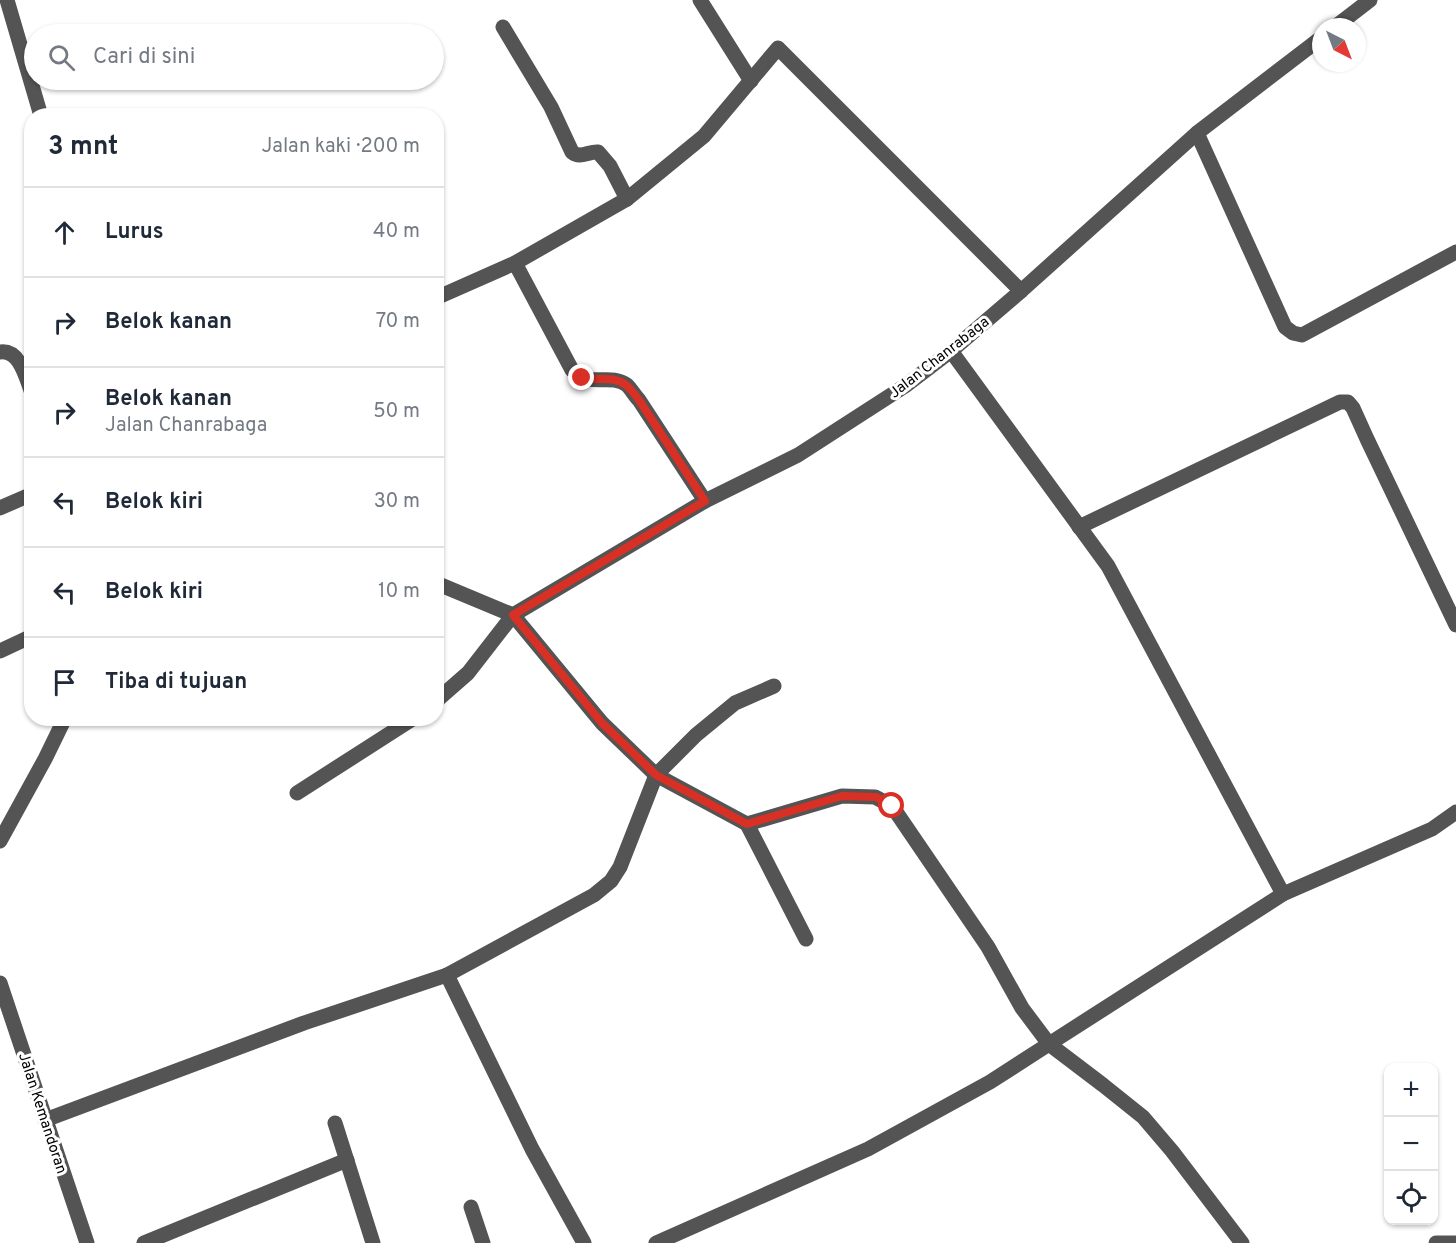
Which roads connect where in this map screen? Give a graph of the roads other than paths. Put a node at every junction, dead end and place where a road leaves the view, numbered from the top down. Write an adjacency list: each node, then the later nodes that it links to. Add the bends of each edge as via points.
1 (700, 0): 8 (street)
2 (1370, 0): 4 (street)
3 (10, 1): 7 (street)
4 (1347, 18)
5 (503, 27): 12 (street, via 551,107 572,152 579,156 598,152)
6 (1312, 45): 11 (street, Jalan Chanrabaga)
7 (24, 53)
8 (751, 81): 12 (street, via 704,136); 15 (street, via 778,48)
9 (34, 90): 10 (street)
10 (39, 108)
11 (1197, 133): 13 (street, via 1286,327 1293,333 1302,335); 15 (street, Jalan Chanrabaga)
12 (627, 199): 14 (street)
13 (1456, 252)
14 (515, 263): 16 (street); 21 (street, via 572,370 582,378 616,380 627,386)
15 (1022, 291): 17 (street, Jalan Chanrabaga)
16 (444, 294)
17 (951, 351): 21 (street, Jalan Chanrabaga, via 906,386 798,455); 23 (street)
18 (0, 352): 19 (street, via 15,357)
19 (24, 372)
20 (24, 498): 22 (street)
21 (705, 501): 25 (street, Jalan Chanrabaga)
22 (0, 508)
23 (1079, 527): 26 (street, via 1346,401 1353,408); 38 (street, via 1107,566)
24 (444, 586): 25 (street)
25 (513, 615): 30 (street, via 468,673); 33 (street, via 602,723)
26 (1456, 625)
27 (24, 640): 28 (street)
28 (0, 651)
29 (774, 686): 33 (street, via 735,703)
30 (444, 694)
31 (61, 726): 37 (street)
32 (402, 726): 34 (street)
33 (656, 775): 36 (street); 40 (street, via 612,881 594,895)
34 (297, 793)
35 (1456, 812): 38 (street, via 1432,829)
36 (747, 824): 39 (street); 42 (street, via 842,796 876,797 892,806)
37 (0, 841)
38 (1283, 894): 42 (street)
39 (806, 939)
40 (447, 975): 43 (street, via 304,1023); 51 (street, via 532,1149)
41 (0, 983): 43 (street, Jalan Kemandoran)
42 (1049, 1044): 52 (street, via 990,1082 868,1149); 53 (street, via 1143,1117)
43 (45, 1120): 47 (street, Jalan Kemandoran)
44 (335, 1123): 45 (street)
45 (346, 1160): 48 (street); 49 (street)
46 (471, 1207): 50 (street)
47 (87, 1243)
48 (144, 1243)
49 (373, 1243)
50 (483, 1243)
51 (584, 1243)
52 (656, 1243)
53 (1242, 1243)
54 (1436, 1243): 55 (street)
55 (1456, 1243)

